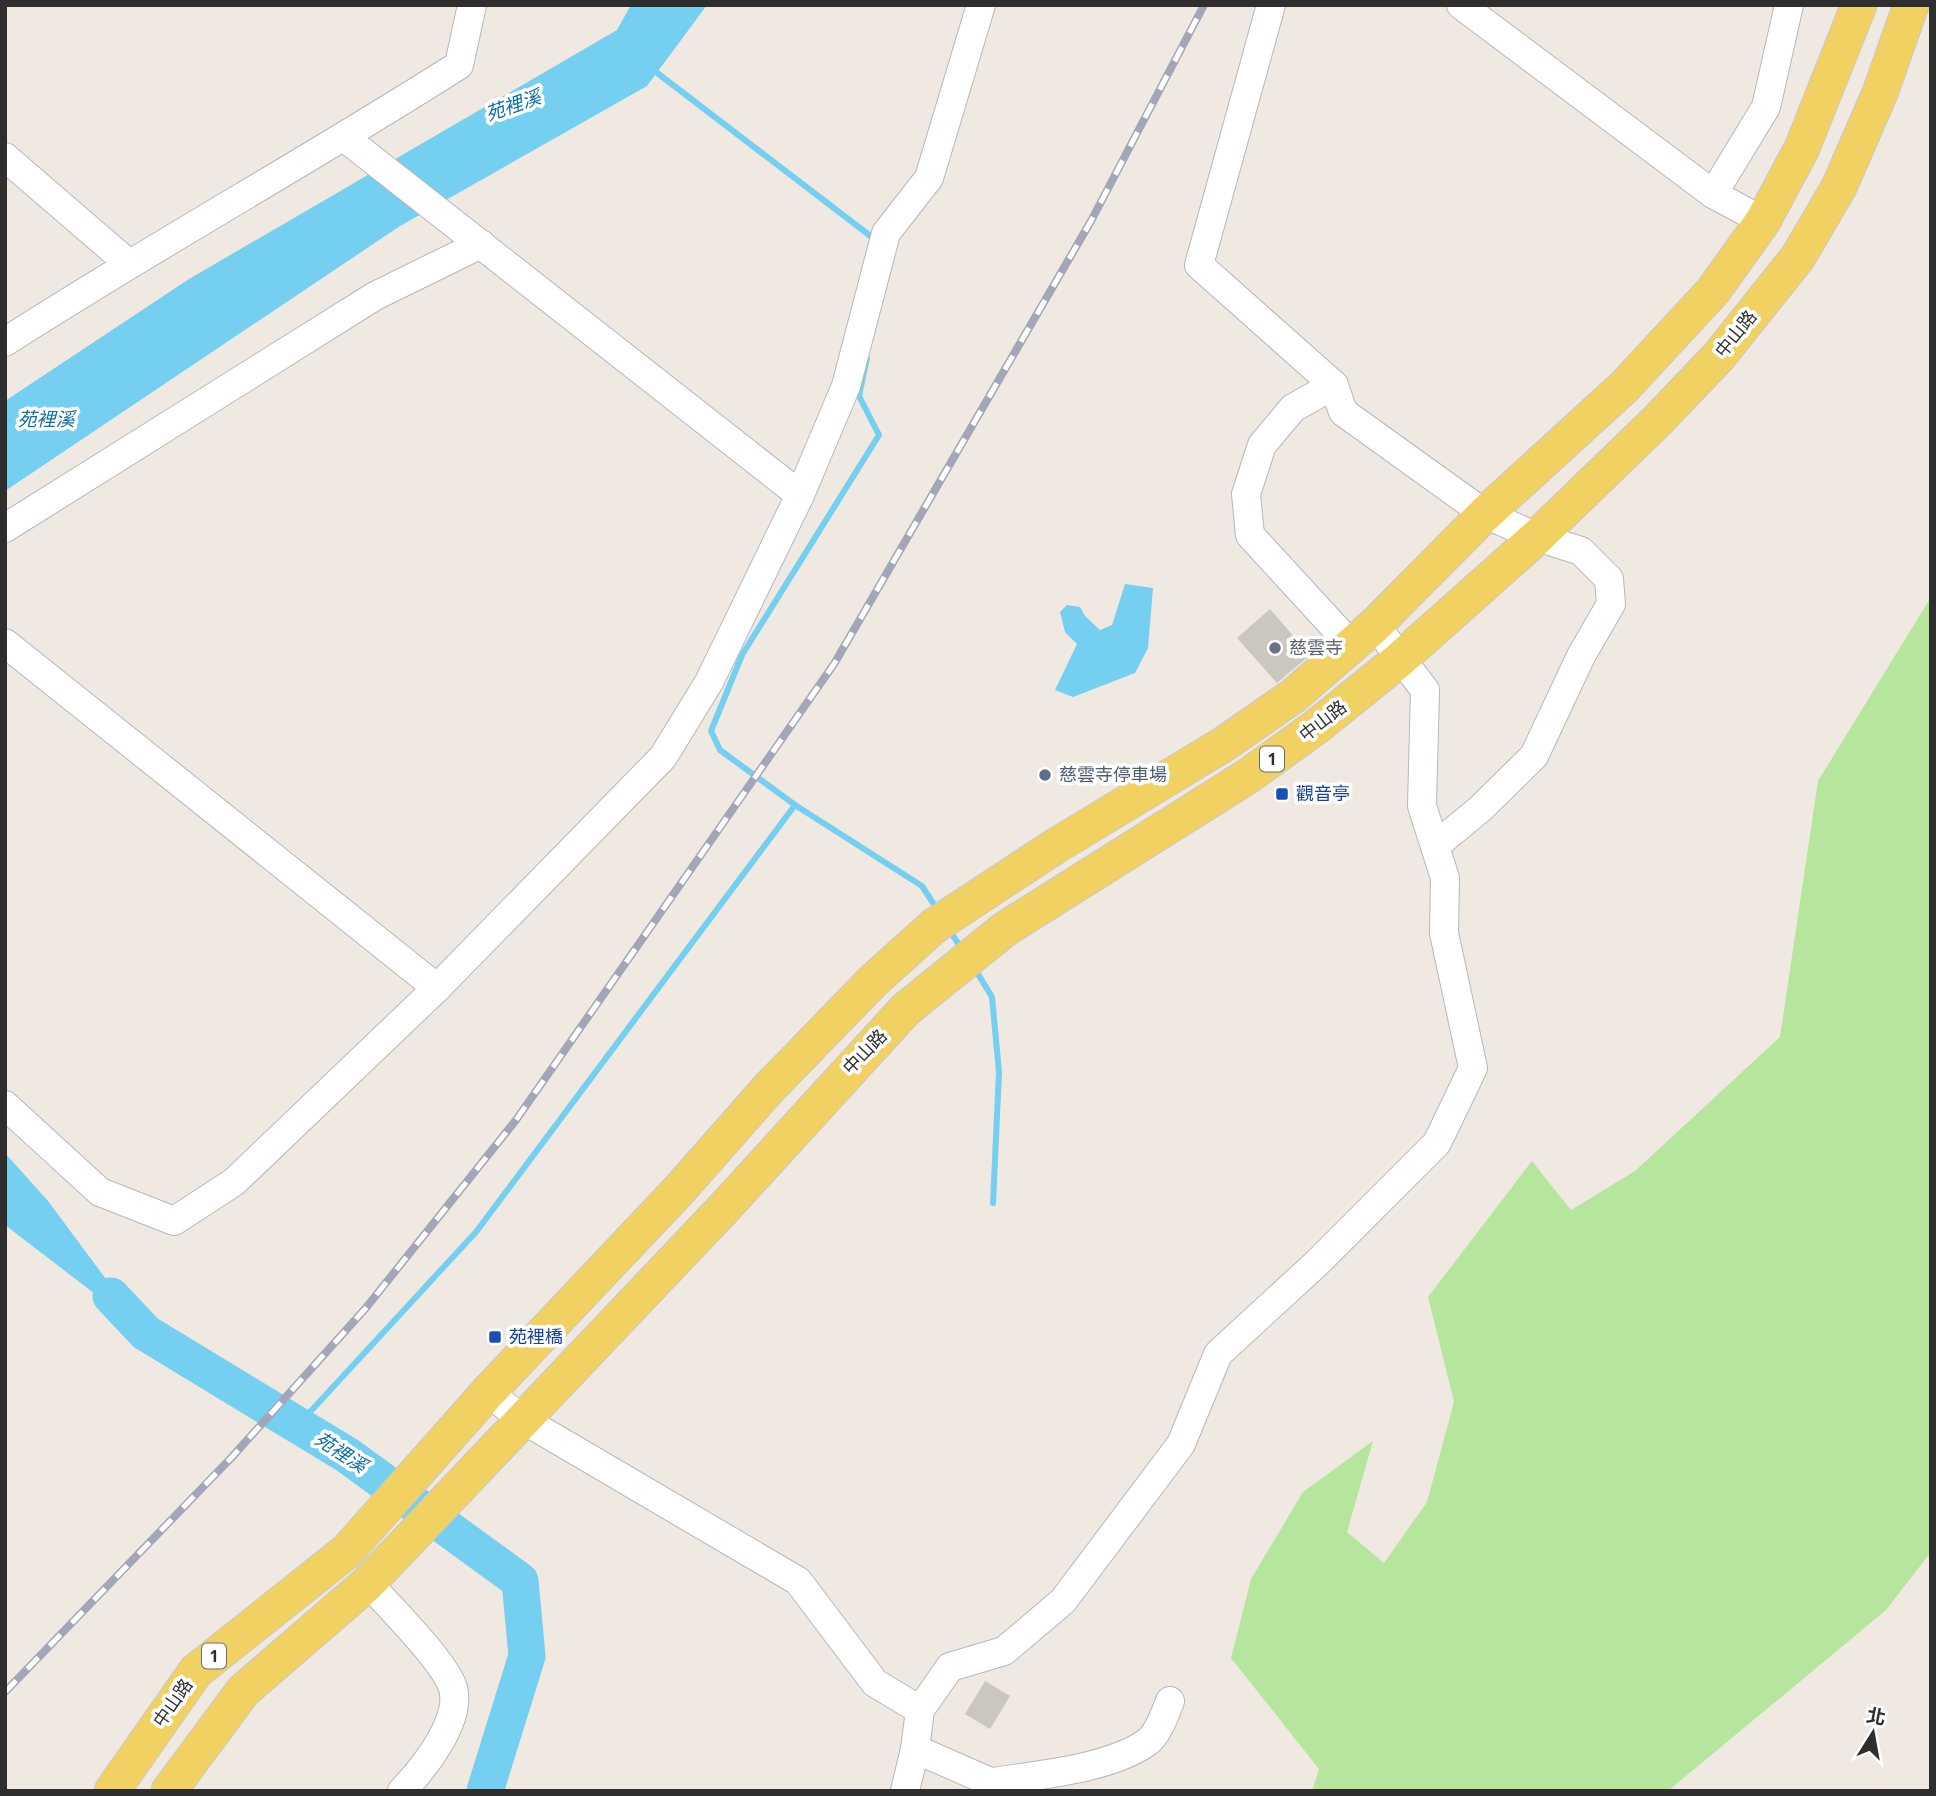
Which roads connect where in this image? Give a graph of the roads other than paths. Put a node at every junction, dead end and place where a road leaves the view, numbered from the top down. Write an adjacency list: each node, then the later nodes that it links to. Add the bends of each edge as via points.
1 (472, 5): 8 (lane, via 460,65)
2 (981, 5): 16 (lane, via 929,178 886,233 846,386)
3 (1271, 5): 15 (lane, via 1199,265)
4 (1461, 5): 10 (lane)
5 (1789, 5): 10 (lane, via 1766,107)
6 (1859, 5): 11 (main road, 1, via 1802,148)
7 (1911, 5): 19 (main road, 中山路 / 1, via 1880,93 1839,187 1798,257 1719,356)
8 (345, 138): 12 (lane); 13 (lane)
9 (5, 157): 13 (lane)
10 (1713, 194): 11 (lane)
11 (1763, 221): 17 (main road, 1, via 1713,291 1624,387)
12 (477, 242): 16 (lane); 18 (lane, via 375,296)
13 (128, 263): 14 (lane)
14 (5, 342)
15 (1334, 385): 17 (lane, via 1343,412); 20 (lane, via 1293,408 1262,445 1247,494 1250,535)
16 (800, 495): 26 (lane, via 709,682 663,757)
17 (1485, 514): 19 (lane); 20 (main road, 1)
18 (5, 528)
19 (1536, 537): 22 (main road, 中山路 / 1); 25 (lane, via 1581,551 1609,579 1611,604 1534,755)
20 (1363, 635): 22 (lane); 23 (main road, 1, via 1293,696)
21 (5, 643): 26 (lane)
22 (1399, 660): 24 (main road, 中山路 / 1); 25 (lane, via 1425,690 1422,806)
23 (1224, 744): 24 (main road); 28 (main road, 1, via 934,926 768,1089)
24 (1248, 776): 29 (main road, 中山路 / 1, via 1005,929 905,1010)
25 (1435, 846): 32 (lane, via 1445,878 1444,933 1473,1068 1437,1143 1218,1354 1181,1444 1063,1601 1004,1651 950,1667)
26 (437, 988): 27 (lane, via 234,1182 174,1222 100,1192)
27 (5, 1105)
28 (488, 1392): 29 (lane); 35 (main road, 中山路 / 1, via 347,1551 196,1671)
29 (522, 1419): 30 (main road, 1); 32 (lane, via 798,1581 874,1683)
30 (368, 1583): 36 (main road, 1, via 243,1691); 37 (lane, via 425,1645 453,1687 453,1705 442,1738 424,1769)
31 (1170, 1701): 34 (lane, via 1148,1742 1120,1755)
32 (920, 1710): 33 (lane)
33 (915, 1749): 34 (lane); 38 (lane)
34 (994, 1787)
35 (112, 1791)
36 (169, 1791)
37 (402, 1791)
38 (905, 1791)

